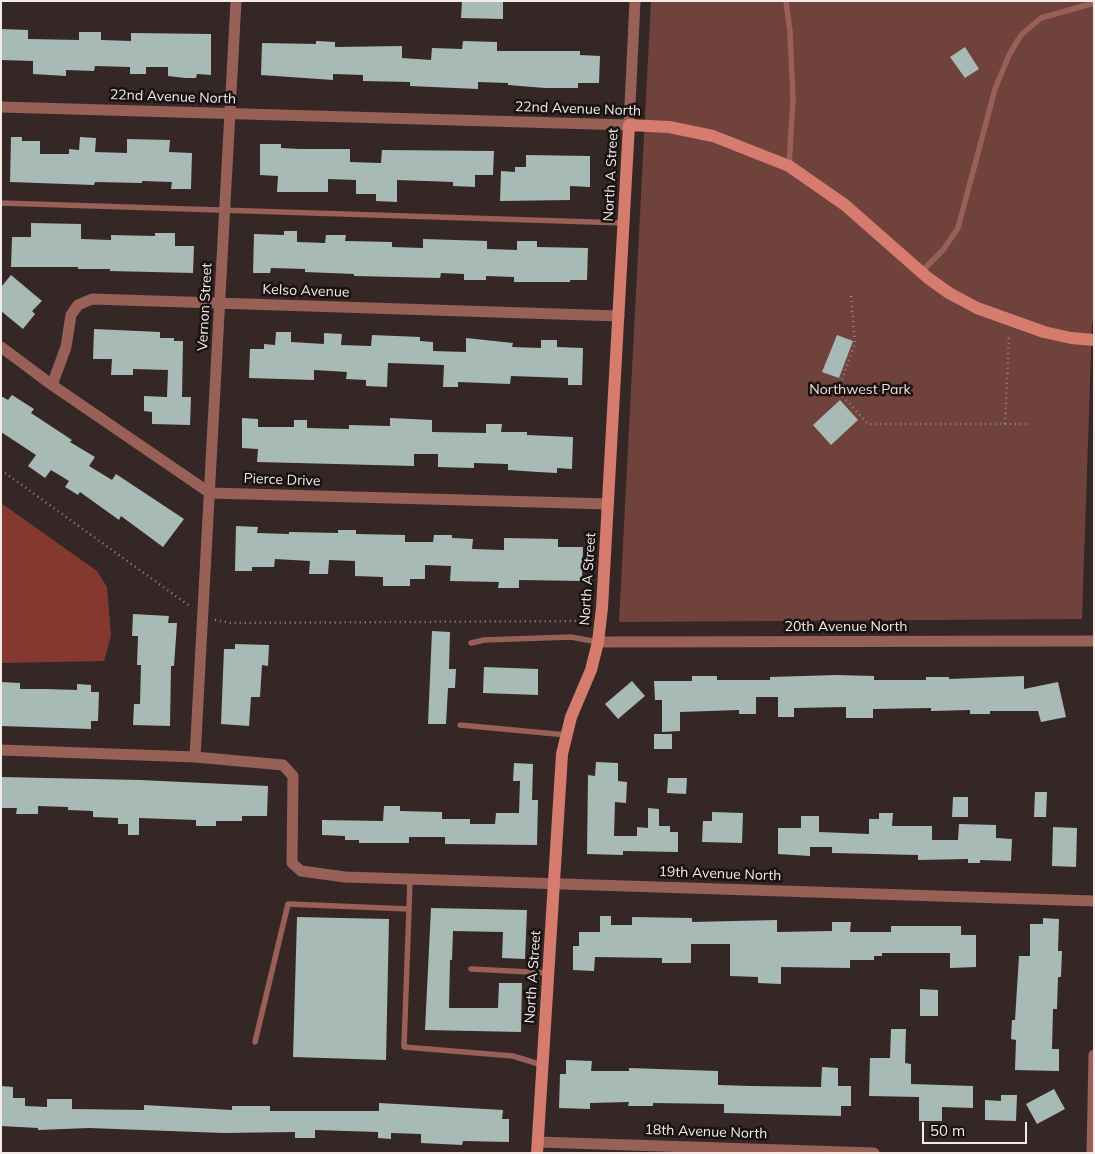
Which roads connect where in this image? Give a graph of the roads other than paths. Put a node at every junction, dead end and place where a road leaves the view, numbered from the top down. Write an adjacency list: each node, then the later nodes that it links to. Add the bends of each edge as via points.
1 (236, 1): 6 (street, Vernon Street)
2 (636, 1): 7 (street, North A Street)
3 (786, 1): 8 (lane, via 792,99)
4 (1094, 3): 12 (lane, via 1041,18 1021,36 994,90 958,228 943,250)
5 (1, 107): 6 (street, 22nd Avenue North)
6 (230, 114): 7 (street, 22nd Avenue North); 10 (street, Vernon Street)
7 (629, 125): 8 (street, 22nd Avenue North, via 669,127 713,136); 11 (street, North A Street)
8 (789, 166): 12 (street, 22nd Avenue North, via 845,205)
9 (1, 203): 10 (lane)
10 (225, 211): 11 (lane); 13 (street, Vernon Street)
11 (624, 223): 14 (street, North A Street)
12 (921, 272): 15 (street, 22nd Avenue North, via 949,293 977,308 1044,332)
13 (220, 303): 14 (street, Kelso Avenue); 17 (street, Kelso Avenue, via 92,299 78,304 71,315 66,347); 18 (street, Vernon Street)
14 (619, 316): 19 (street, North A Street)
15 (1094, 340)
16 (1, 347): 17 (street)
17 (52, 386): 18 (street)
18 (210, 493): 19 (street, Pierce Drive); 26 (street, Vernon Street)
19 (608, 504): 21 (street, North A Street)
20 (1094, 641): 21 (street, 20th Avenue North)
21 (598, 642): 22 (lane, via 571,637); 24 (street, North A Street)
22 (471, 643)
23 (460, 725): 24 (lane)
24 (567, 734): 28 (street, North A Street, via 562,754)
25 (1, 750): 26 (street)
26 (194, 757): 27 (street, 19th Avenue North, via 283,765 293,776 292,863 302,871)
27 (410, 879): 28 (street, 19th Avenue North); 30 (lane)
28 (554, 884): 29 (street, 19th Avenue North); 32 (street, North A Street)
29 (1094, 901)
30 (409, 908): 33 (lane, via 288,904); 35 (lane, via 404,1046 513,1056)
31 (471, 969): 32 (lane)
32 (549, 972): 35 (street, North A Street)
33 (255, 1042)
34 (1094, 1055): 38 (street)
35 (543, 1065): 36 (street, North A Street)
36 (538, 1147): 37 (street, 18th Avenue North)
37 (874, 1153)
38 (1092, 1153)

